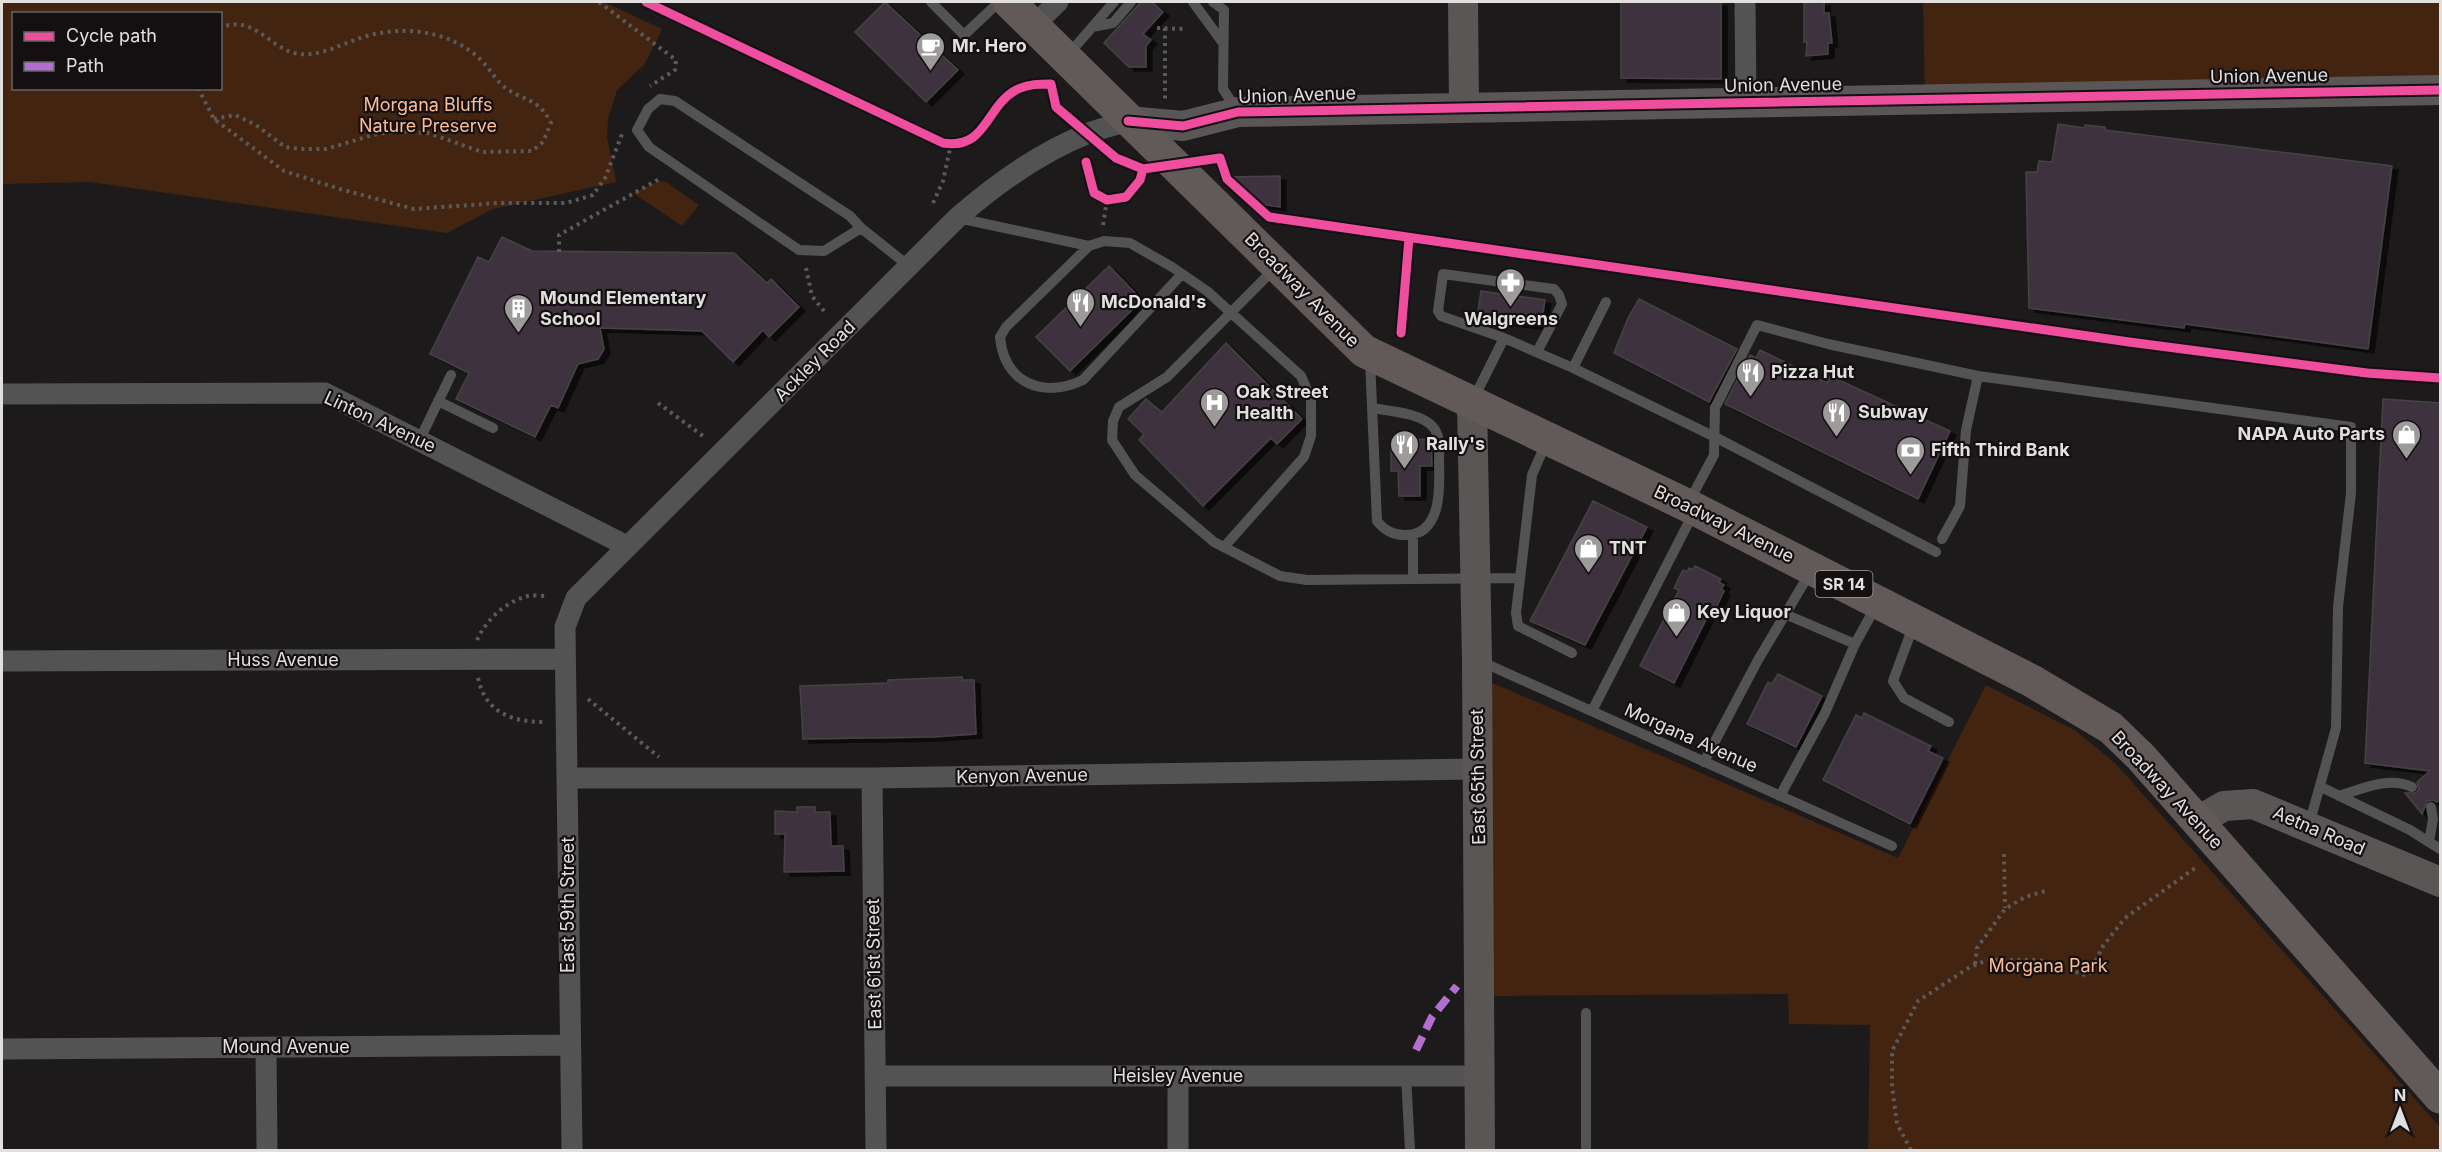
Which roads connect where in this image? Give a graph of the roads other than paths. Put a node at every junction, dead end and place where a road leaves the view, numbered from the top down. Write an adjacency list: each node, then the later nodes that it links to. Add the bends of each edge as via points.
1 (931, 2): 2 (lane, via 964,34)
2 (999, 2)
3 (1009, 2): 11 (main road, Broadway Avenue / SR 14)
4 (1058, 2): 11 (street)
5 (1114, 2): 12 (lane)
6 (1131, 2): 12 (lane, via 1113,23)
7 (1193, 2): 13 (lane)
8 (1213, 2): 13 (lane, via 1224,10)
9 (1463, 2): 17 (main road)
10 (1745, 2): 16 (street)
11 (1034, 25): 14 (main road, Broadway Avenue / SR 14)
12 (1092, 27): 14 (lane)
13 (1223, 43): 18 (lane, via 1223,89)
14 (1066, 57): 19 (main road, Broadway Avenue / SR 14)
15 (2440, 90): 16 (main road, Union Avenue)
16 (1746, 102): 17 (main road, Union Avenue)
17 (1464, 106): 18 (main road, Union Avenue)
18 (1238, 112): 19 (main road, Union Avenue, via 1183,126)
19 (1128, 120): 20 (street, Ackley Road, via 1088,133 1014,172); 23 (main road, Broadway Avenue / SR 14, via 1151,166)
20 (957, 218): 22 (lane); 24 (street, Ackley Road)
21 (861, 228): 21 (lane, via 850,216 675,101 660,99 648,109 637,130 649,147 800,250 824,251); 24 (lane)
22 (1089, 246): 25 (lane, via 1104,241 1130,243); 25 (lane, via 1000,337 1012,373 1041,388 1083,380)
23 (1278, 266): 27 (lane); 30 (main road, Broadway Avenue / SR 14)
24 (910, 267): 45 (street, Ackley Road)
25 (1182, 274): 27 (lane)
26 (1606, 302): 31 (lane)
27 (1231, 314): 46 (lane, via 1301,375 1311,399 1311,436 1304,457); 46 (lane, via 1167,377 1119,407 1112,440 1135,475 1214,542)
28 (1504, 338): 29 (lane); 29 (lane, via 1441,316 1438,311 1443,274 1554,289 1562,304); 36 (lane)
29 (1537, 352): 31 (lane)
30 (1370, 354): 36 (main road, Broadway Avenue / SR 14); 37 (lane)
31 (1573, 368): 39 (lane)
32 (451, 375): 35 (lane)
33 (1978, 376): 39 (lane, via 1757,325 1715,408); 44 (lane, via 1966,430 1960,506); 66 (lane, via 2351,427 2350,493 2338,607 2336,728)
34 (2, 394): 41 (street, Linton Avenue, via 325,393)
35 (438, 401): 38 (lane); 41 (lane)
36 (1472, 403): 40 (main road, Broadway Avenue / SR 14); 51 (main road, East 65th Street)
37 (1372, 408): 43 (lane, via 1377,521 1391,533); 43 (lane, via 1406,413 1430,424 1439,437 1440,491 1435,514 1423,531)
38 (493, 428)
39 (1715, 437): 42 (lane, via 1714,455); 47 (lane)
40 (1547, 440): 42 (main road, Broadway Avenue / SR 14); 49 (lane, via 1532,475)
41 (419, 441): 45 (street, Linton Avenue)
42 (1691, 507): 48 (main road, Broadway Avenue / SR 14); 60 (lane)
43 (1413, 535): 50 (lane)
44 (1942, 539)
45 (627, 546): 57 (street, Ackley Road, via 576,598 565,627)
46 (1224, 546): 50 (lane, via 1281,576 1307,580)
47 (1936, 552)
48 (1812, 568): 52 (main road, Broadway Avenue / SR 14); 53 (lane)
49 (1519, 578): 51 (lane); 56 (lane, via 1515,613 1518,626)
50 (1413, 579): 51 (lane)
51 (1475, 579): 58 (main road, East 65th Street)
52 (1878, 601): 54 (main road, Broadway Avenue / SR 14); 55 (lane)
53 (1785, 614): 55 (lane); 62 (lane)
54 (1915, 621): 61 (lane, via 1893,681 1904,698); 71 (main road, Broadway Avenue / SR 14, via 2035,683 2111,728)
55 (1856, 644): 68 (lane, via 1825,713)
56 (1572, 653)
57 (565, 659): 59 (street, Huss Avenue); 64 (street, East 59th Street)
58 (1477, 660): 60 (lane, Morgana Avenue); 63 (main road, East 65th Street)
59 (2, 661)
60 (1592, 711): 62 (lane, Morgana Avenue)
61 (1949, 722)
62 (1704, 762): 68 (lane, Morgana Avenue)
63 (1477, 769): 65 (street, Kenyon Avenue); 84 (main road, East 65th Street)
64 (567, 778): 65 (street, Kenyon Avenue); 78 (street, East 59th Street)
65 (872, 778): 81 (street, East 61st Street)
66 (2320, 787): 69 (lane); 72 (lane)
67 (2412, 787): 69 (lane, via 2380,783)
68 (1780, 796): 74 (lane, Morgana Avenue)
69 (2339, 796): 73 (lane)
70 (2431, 807): 73 (lane)
71 (2198, 821): 72 (main road, Aetna Road, via 2224,806 2239,803 2253,804); 85 (main road, Broadway Avenue / SR 14)
72 (2309, 826): 76 (main road, Aetna Road)
73 (2429, 842): 75 (lane)
74 (1892, 846)
75 (2440, 849)
76 (2440, 882)
77 (1586, 1013): 92 (lane)
78 (570, 1045): 79 (street, Mound Avenue); 87 (street, East 59th Street)
79 (266, 1048): 80 (street, Mound Avenue); 86 (street)
80 (2, 1049)
81 (875, 1076): 82 (street, Heisley Avenue); 88 (street, East 61st Street)
82 (1178, 1076): 83 (street, Heisley Avenue); 89 (street)
83 (1406, 1076): 84 (street, Heisley Avenue); 90 (lane)
84 (1480, 1076): 91 (main road, East 65th Street)
85 (2440, 1097)
86 (267, 1150)
87 (572, 1150)
88 (876, 1150)
89 (1178, 1150)
90 (1410, 1150)
91 (1480, 1150)
92 (1586, 1150)

